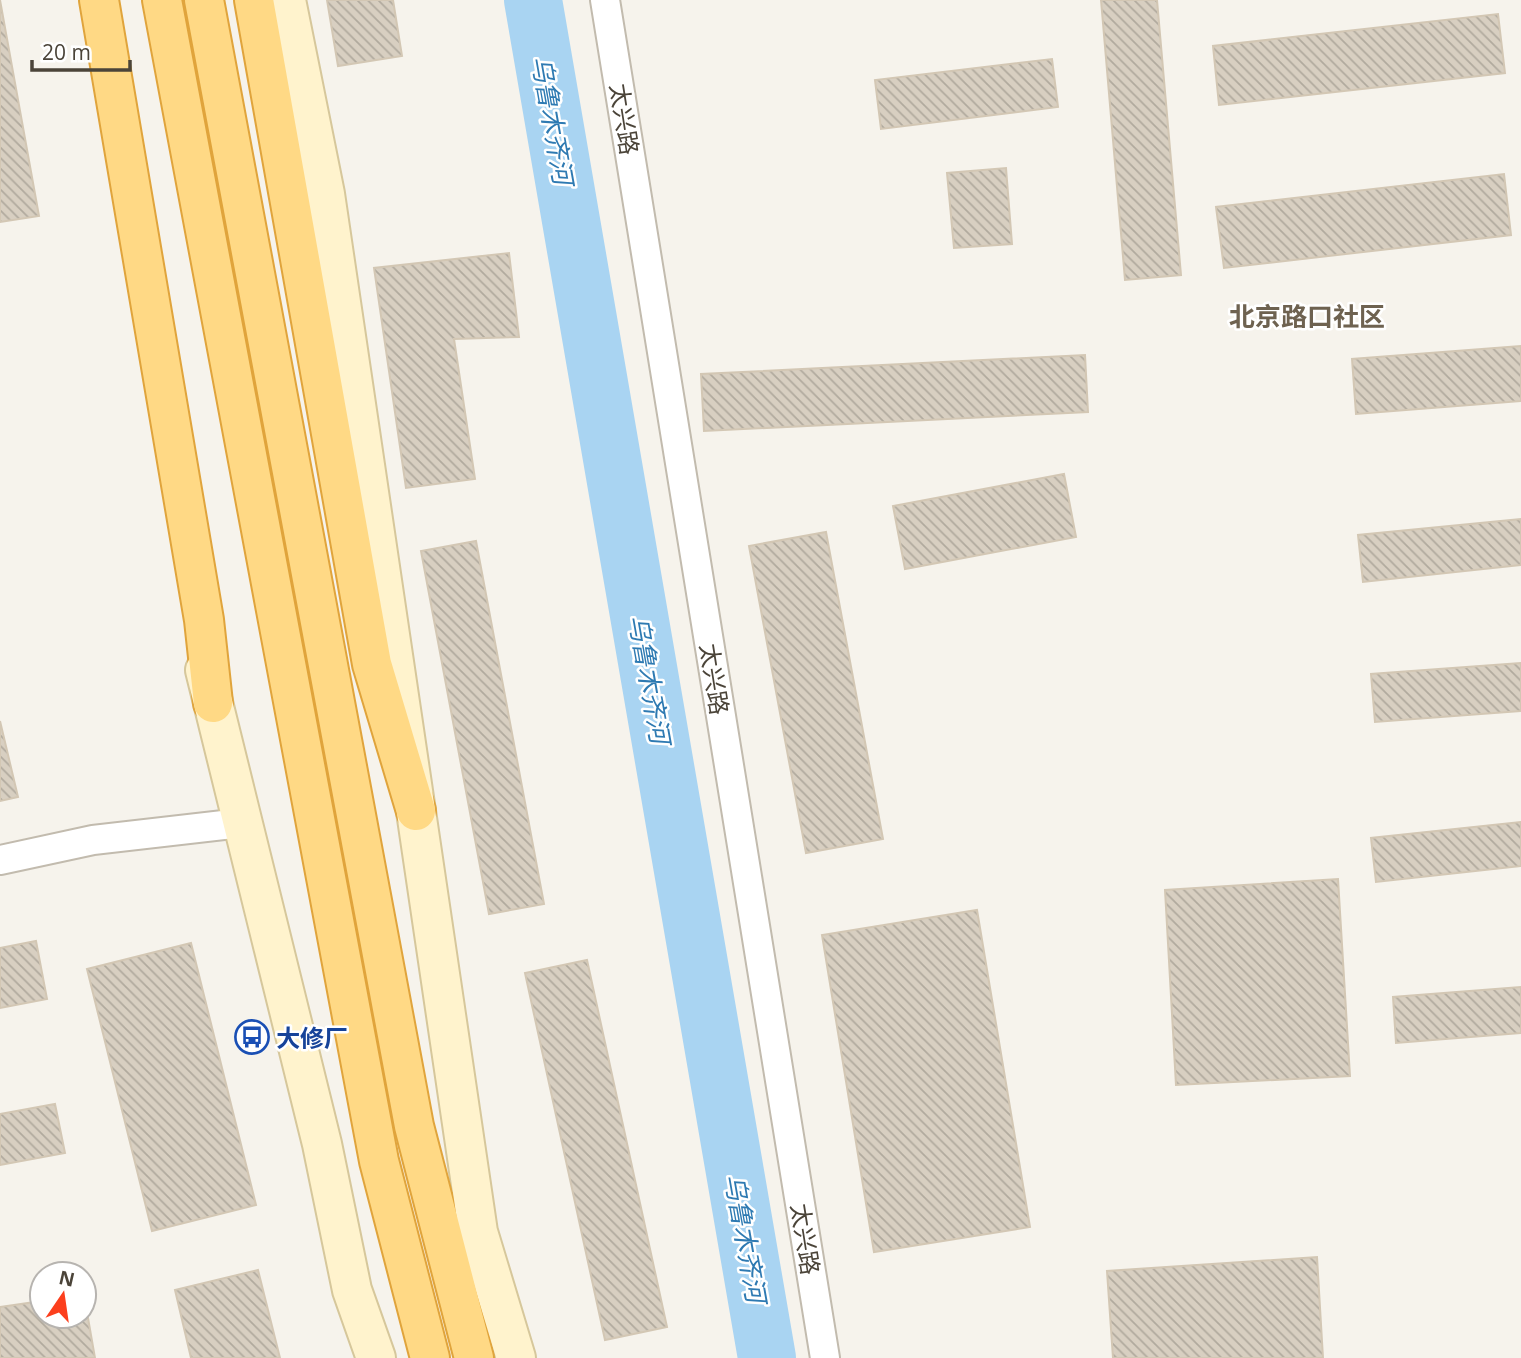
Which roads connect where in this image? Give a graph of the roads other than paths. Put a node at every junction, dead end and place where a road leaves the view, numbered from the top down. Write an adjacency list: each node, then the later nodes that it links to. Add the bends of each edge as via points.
1 (87, 0): 8 (main road, via 172,540)
2 (99, 0): 8 (highway, via 204,620)
3 (162, 0): 13 (highway, via 379,1161)
4 (204, 0): 14 (highway, via 414,1126)
5 (254, 0): 9 (highway, via 372,664)
6 (286, 0): 9 (main road, via 325,194)
7 (605, 0): 16 (street, 太兴路)
8 (213, 703): 10 (main road)
9 (416, 811): 15 (main road, via 478,1232)
10 (241, 823): 11 (street, via 93,839); 12 (main road, via 322,1144 352,1290)
11 (0, 860)
12 (376, 1358)
13 (430, 1358)
14 (474, 1358)
15 (516, 1358)
16 (825, 1358)

